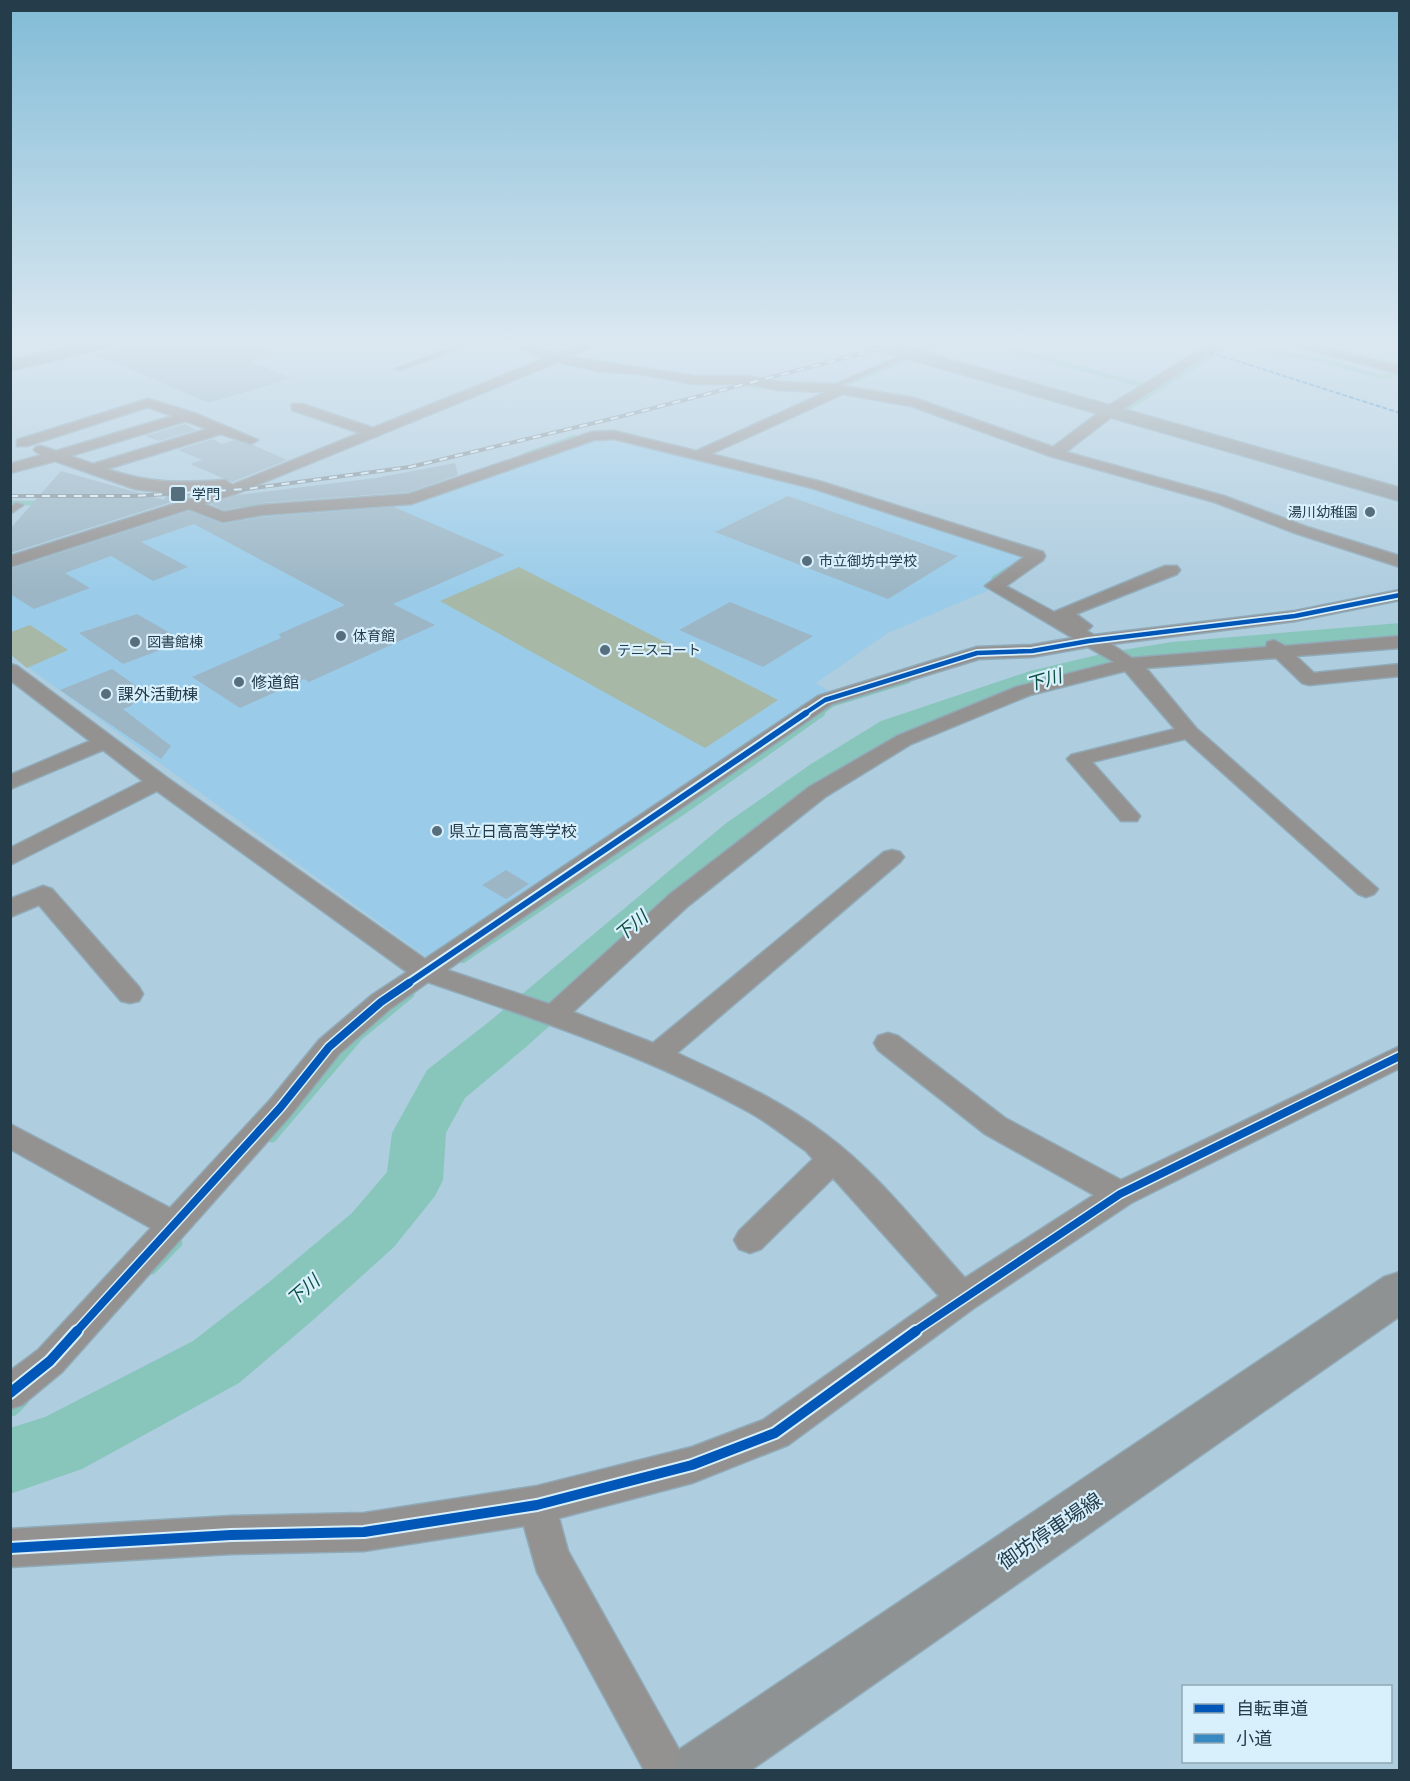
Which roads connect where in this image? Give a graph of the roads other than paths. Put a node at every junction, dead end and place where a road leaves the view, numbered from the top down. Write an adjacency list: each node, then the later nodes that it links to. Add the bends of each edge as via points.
1 (69, 425): 12 (street)
2 (158, 425): 16 (street)
3 (212, 425): 10 (street)
4 (351, 425): 11 (street)
5 (388, 425): 11 (street)
6 (760, 425): 15 (street)
7 (978, 425): 14 (street)
8 (1092, 425): 14 (street)
9 (1159, 425): 20 (main road)
10 (222, 429): 13 (street); 18 (street)
11 (371, 432): 19 (street)
12 (16, 440): 16 (street)
13 (251, 440)
14 (1055, 453): 25 (street, via 1219,500)
15 (698, 455): 22 (street, via 614,435 592,436 411,499 262,510 223,517); 29 (street, via 818,485 1037,556 994,586)
16 (55, 456): 17 (street); 18 (street)
17 (10, 468)
18 (93, 469): 19 (street, via 135,484 168,488)
19 (248, 483): 22 (street)
20 (1400, 495)
21 (19, 505): 23 (lane)
22 (191, 505): 24 (street, via 58,552)
23 (10, 513)
24 (10, 562)
25 (1400, 562)
26 (1171, 570): 29 (street, via 1062,613)
27 (1400, 596): 28 (street)
28 (1248, 622): 29 (street); 31 (street)
29 (1097, 640): 32 (street); 44 (street, via 1032,651 977,653 825,700)
30 (1400, 642): 31 (street)
31 (1280, 652): 32 (street); 34 (street, via 1309,679)
32 (1129, 664): 35 (street); 46 (street, via 1023,691 904,740 817,792 679,900)
33 (10, 670): 36 (street)
34 (1400, 670)
35 (1189, 732): 39 (street, via 1078,759); 42 (street)
36 (105, 741): 37 (street); 38 (street)
37 (158, 782): 41 (street); 44 (street)
38 (10, 783)
39 (1129, 816)
40 (892, 857): 48 (street)
41 (10, 858)
42 (1366, 889)
43 (10, 909): 45 (street, via 43,894)
44 (425, 972): 46 (street); 53 (street, via 381,1002 329,1047 280,1108)
45 (130, 994)
46 (553, 1015): 48 (street)
47 (888, 1043): 52 (street, via 995,1126)
48 (656, 1056): 51 (street, via 760,1105 816,1143)
49 (1400, 1056): 52 (street)
50 (10, 1135): 53 (street)
51 (832, 1159): 54 (street); 56 (street)
52 (1120, 1194): 56 (street)
53 (173, 1225): 57 (street, via 50,1361)
54 (750, 1240)
55 (1400, 1291): 61 (main road, 御坊停車場線)
56 (962, 1298): 58 (street, via 775,1433 692,1465)
57 (10, 1393)
58 (537, 1505): 59 (street, via 364,1532 231,1535); 60 (street, via 551,1558)
59 (10, 1548)
60 (667, 1770)
61 (701, 1770)

